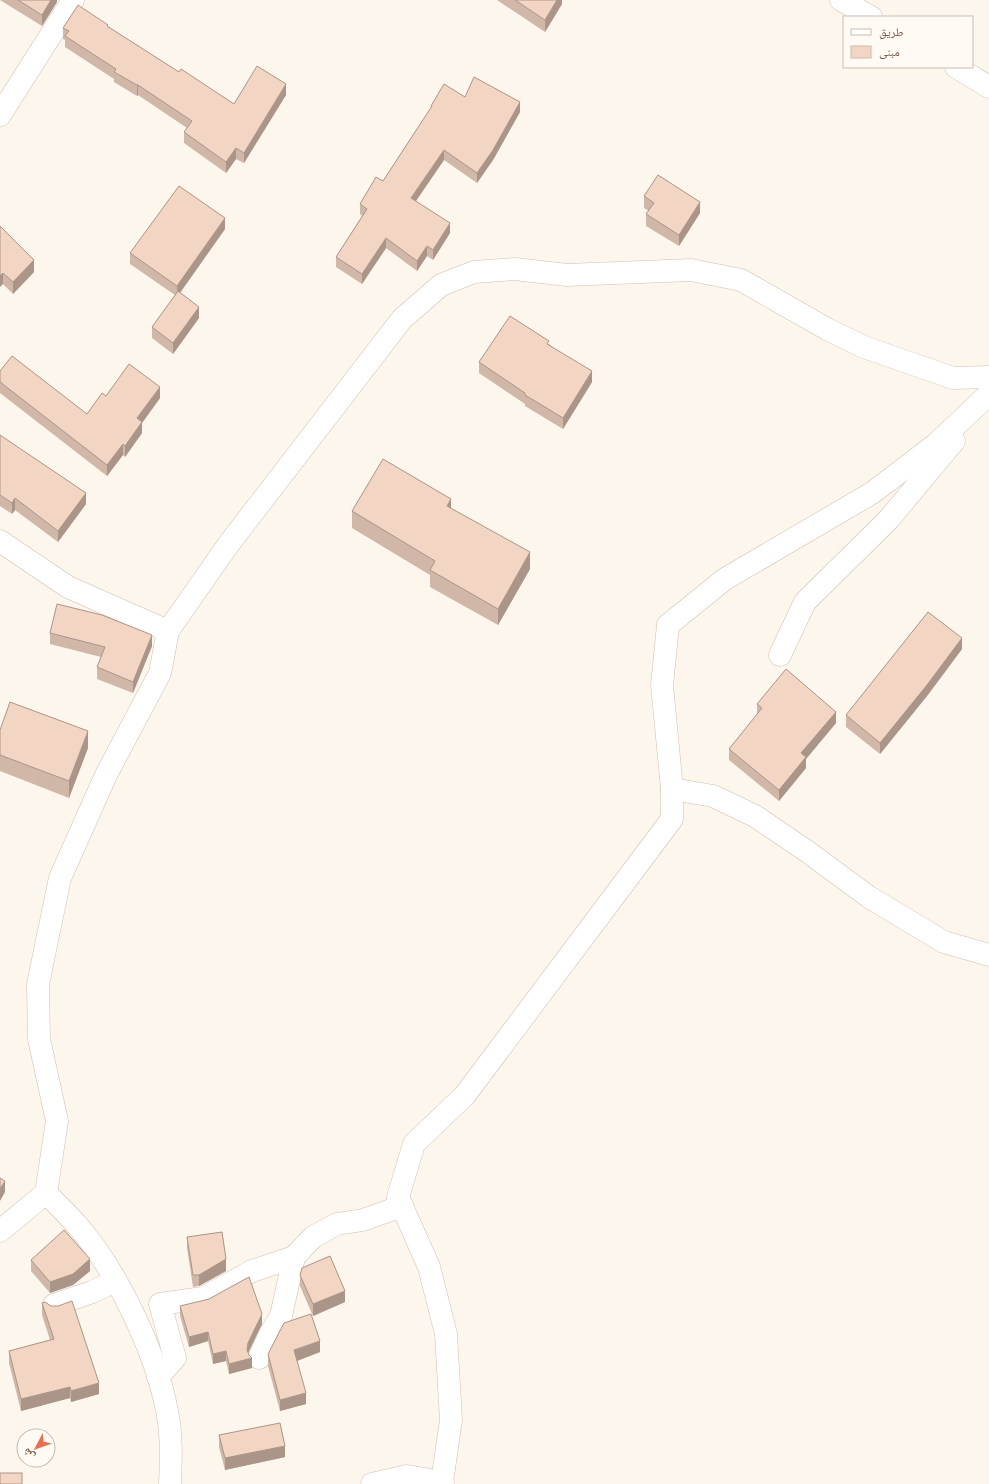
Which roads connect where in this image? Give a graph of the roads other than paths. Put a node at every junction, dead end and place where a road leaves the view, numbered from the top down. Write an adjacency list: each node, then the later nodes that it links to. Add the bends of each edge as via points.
1 (73, 0): 6 (street)
2 (841, 0): 3 (street)
3 (869, 16)
4 (958, 68): 5 (street)
5 (989, 87)
6 (0, 115)
7 (989, 377): 11 (street, via 954,378 864,347 741,280 691,270 567,275 515,269 474,272 441,285 402,319 228,545)
8 (989, 394): 13 (street, via 935,445 872,493 725,579 668,625 662,685)
9 (989, 399): 12 (street, via 890,519 805,602)
10 (0, 542): 11 (street, via 68,587)
11 (168, 631): 15 (street, via 160,674 106,775 60,878 38,984 39,1040 57,1120)
12 (780, 654)
13 (672, 789): 14 (street, via 713,796 755,816 869,897 944,942); 16 (street, via 672,819 465,1095 414,1144 398,1197)
14 (989, 954)
15 (46, 1193): 17 (street); 19 (street, via 78,1227)
16 (402, 1206): 18 (street, via 363,1220 337,1224 313,1237); 23 (street, via 429,1267 446,1334 451,1420)
17 (0, 1231)
18 (294, 1257): 21 (street, via 281,1316); 22 (street, via 252,1271 202,1298 160,1304 175,1358)
19 (115, 1281): 20 (street); 22 (street, via 128,1303 155,1363)
20 (54, 1305)
21 (259, 1358)
22 (158, 1377): 24 (street, via 167,1411 171,1446)
23 (442, 1483): 25 (street, via 407,1476)
24 (170, 1484)
25 (372, 1484)

